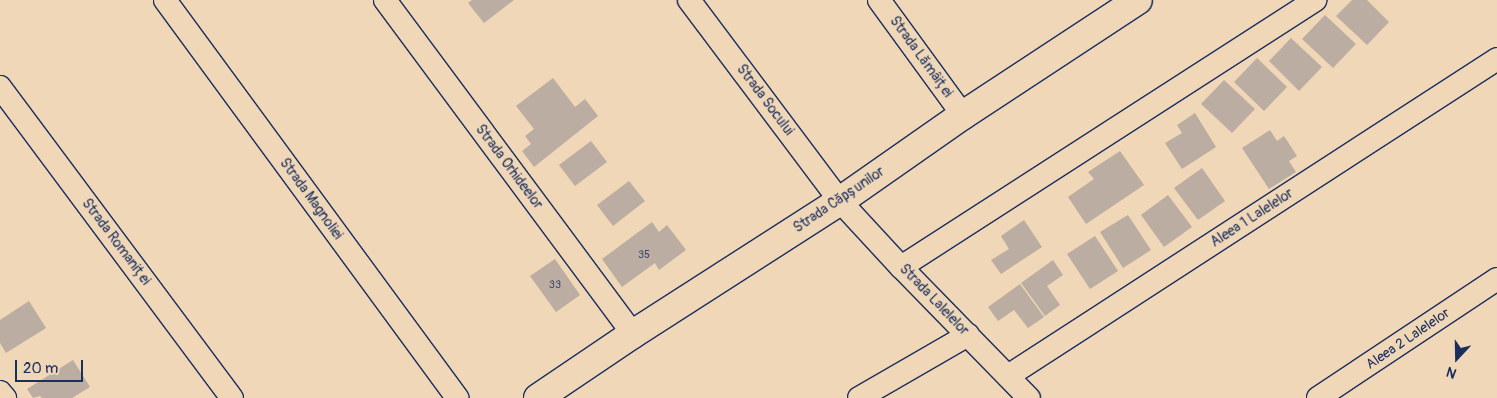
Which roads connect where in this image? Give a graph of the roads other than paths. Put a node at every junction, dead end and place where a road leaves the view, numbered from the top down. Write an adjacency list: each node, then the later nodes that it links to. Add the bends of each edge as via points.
1 (165, 0): 19 (street, Strada Magnoliei)
2 (385, 0): 13 (street, Strada Orhideelor)
3 (689, 0): 10 (street, Strada Socului)
4 (879, 0): 9 (street, Strada Lămâiței)
5 (1138, 0): 9 (street, Strada Căpșunilor)
6 (1315, 0): 11 (street)
7 (1497, 60): 15 (street, Aleea 1 Lalelelor)
8 (0, 87): 18 (street, Strada Romaniței)
9 (963, 115): 10 (street, Strada Căpșunilor)
10 (840, 201): 11 (street, Strada Lalelelor); 13 (street, Strada Căpșunilor)
11 (901, 267): 14 (street, Strada Lalelelor)
12 (1497, 279): 23 (street, Aleea 2 Lalelelor)
13 (633, 334): 20 (street, Strada Căpșunilor)
14 (968, 335): 15 (street, Strada Lalelelor); 21 (street)
15 (1008, 376): 22 (street, Strada Lalelelor)
16 (0, 392): 17 (street)
17 (5, 398)
18 (232, 398)
19 (457, 398)
20 (538, 398)
21 (859, 398)
22 (1029, 398)
23 (1318, 398)

